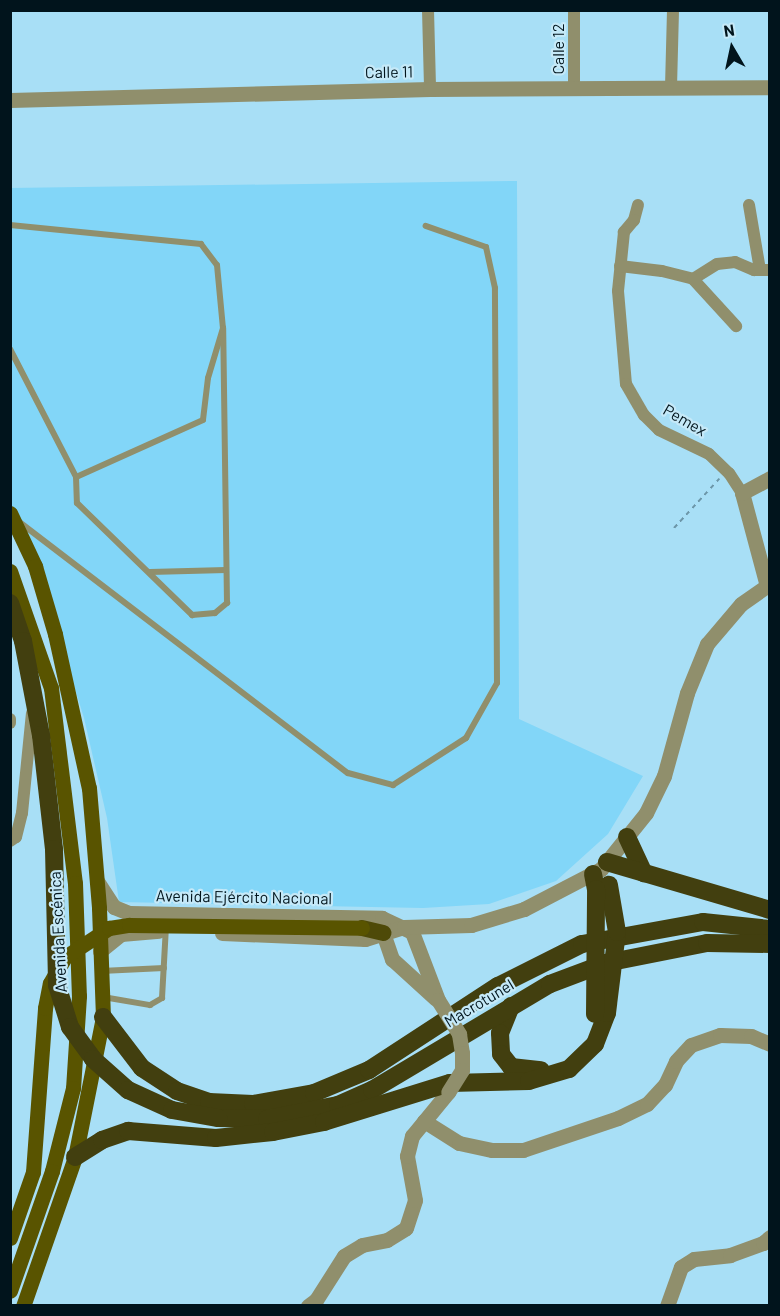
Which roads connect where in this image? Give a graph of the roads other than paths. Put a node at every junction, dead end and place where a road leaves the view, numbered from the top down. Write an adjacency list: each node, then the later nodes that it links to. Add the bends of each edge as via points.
1 (428, 10): 7 (street)
2 (574, 10): 6 (street, Calle 12)
3 (673, 10): 4 (street)
4 (672, 87): 5 (street, Calle 11); 6 (street, Calle 11)
5 (770, 87)
6 (574, 88): 7 (street, Calle 11)
7 (430, 89): 8 (street, Calle 11)
8 (10, 100)
9 (638, 205): 13 (street, Pemex, via 634,220 624,232)
10 (749, 206): 14 (street)
11 (10, 225): 17 (lane, via 201,244 217,265)
12 (426, 226): 22 (lane, via 486,247 495,288 497,683 466,738 393,785 348,773)
13 (620, 266): 15 (street); 21 (street, Pemex, via 622,348 626,384 633,398 659,430 709,454)
14 (765, 270): 15 (street, via 735,262 717,264)
15 (693, 279): 16 (street)
16 (736, 326)
17 (223, 328): 19 (lane, via 208,378 203,420); 23 (lane)
18 (10, 349): 19 (lane)
19 (76, 477): 25 (lane, via 77,503)
20 (770, 478): 21 (street)
21 (742, 493): 26 (street, Pemex)
22 (12, 515): 35 (main road, via 35,566 55,634 88,788)
23 (226, 570): 25 (lane); 25 (lane, via 226,603 214,612 192,615)
24 (10, 571): 28 (main road, Avenida Escénica)
25 (150, 572)
26 (768, 585): 31 (street, Avenida Ejército Nacional, via 741,604 707,644 687,693 664,776 646,813)
27 (10, 603): 55 (highway, Macrotunel, bridge, via 23,640 41,735 54,849 57,985 70,1027 93,1059 128,1090 172,1110 218,1118 267,1119)
28 (33, 632): 30 (street, via 27,650 32,694); 61 (main road, Avenida Escénica, via 51,688 61,755 75,883 79,996 70,1098 52,1171)
29 (10, 792): 30 (street)
30 (24, 795): 32 (street, via 16,837)
31 (627, 837): 33 (highway); 34 (street, Avenida Ejército Nacional)
32 (10, 841)
33 (644, 873): 34 (highway); 36 (highway)
34 (601, 876): 38 (street, Avenida Ejército Nacional, via 524,909 471,925); 50 (highway, bridge, via 617,932)
35 (97, 881): 37 (street, Avenida Ejército Nacional, via 114,907 129,913); 44 (main road)
36 (770, 910)
37 (166, 914): 38 (street, Avenida Ejército Nacional, via 382,918); 41 (lane)
38 (404, 927): 42 (street, Avenida Ejército Nacional); 48 (street, via 419,943)
39 (362, 928): 42 (highway); 60 (main road, bridge, via 129,925 109,928 77,946 56,970 48,992 33,1172)
40 (770, 929): 51 (highway, via 703,922 582,944 498,986 369,1070 314,1092 253,1104 209,1102 177,1091 142,1068)
41 (166, 931): 42 (street, Avenida Ejército Nacional, via 365,939); 44 (street, Avenida Ejército Nacional, via 121,934); 45 (lane)
42 (383, 933): 48 (street, via 392,959)
43 (770, 945): 49 (highway, Macrotunel, via 707,943 606,963 550,984)
44 (100, 951): 46 (main road)
45 (164, 968): 46 (lane); 47 (lane, via 162,998 157,1004)
46 (100, 971): 47 (main road)
47 (102, 997): 51 (main road)
48 (438, 1000): 56 (street, bridge, via 459,1034 462,1070)
49 (511, 1006): 50 (highway, via 500,1033 501,1054 511,1067 530,1071 557,1068 579,1047); 53 (highway, Macrotunel)
50 (601, 1014): 54 (highway, via 595,1044 569,1069 530,1081 450,1083)
51 (103, 1017): 58 (main road)
52 (770, 1044): 56 (street, via 751,1036 720,1035 691,1045 676,1061 665,1085 647,1104 618,1118 523,1150 492,1150 459,1143)
53 (372, 1090): 54 (highway); 55 (highway, Macrotunel)
54 (390, 1100): 57 (highway)
55 (338, 1105): 57 (highway)
56 (424, 1121): 63 (street, via 412,1136 407,1156 415,1200 406,1228 387,1240 362,1245 344,1256 316,1300)
57 (324, 1122): 58 (highway, via 216,1138 129,1131 102,1140)
58 (75, 1157): 62 (main road)
59 (770, 1237): 64 (street, via 763,1244 730,1255 694,1259 681,1267)
60 (10, 1238)
61 (10, 1291)
62 (22, 1305)
63 (308, 1305)
64 (667, 1305)

